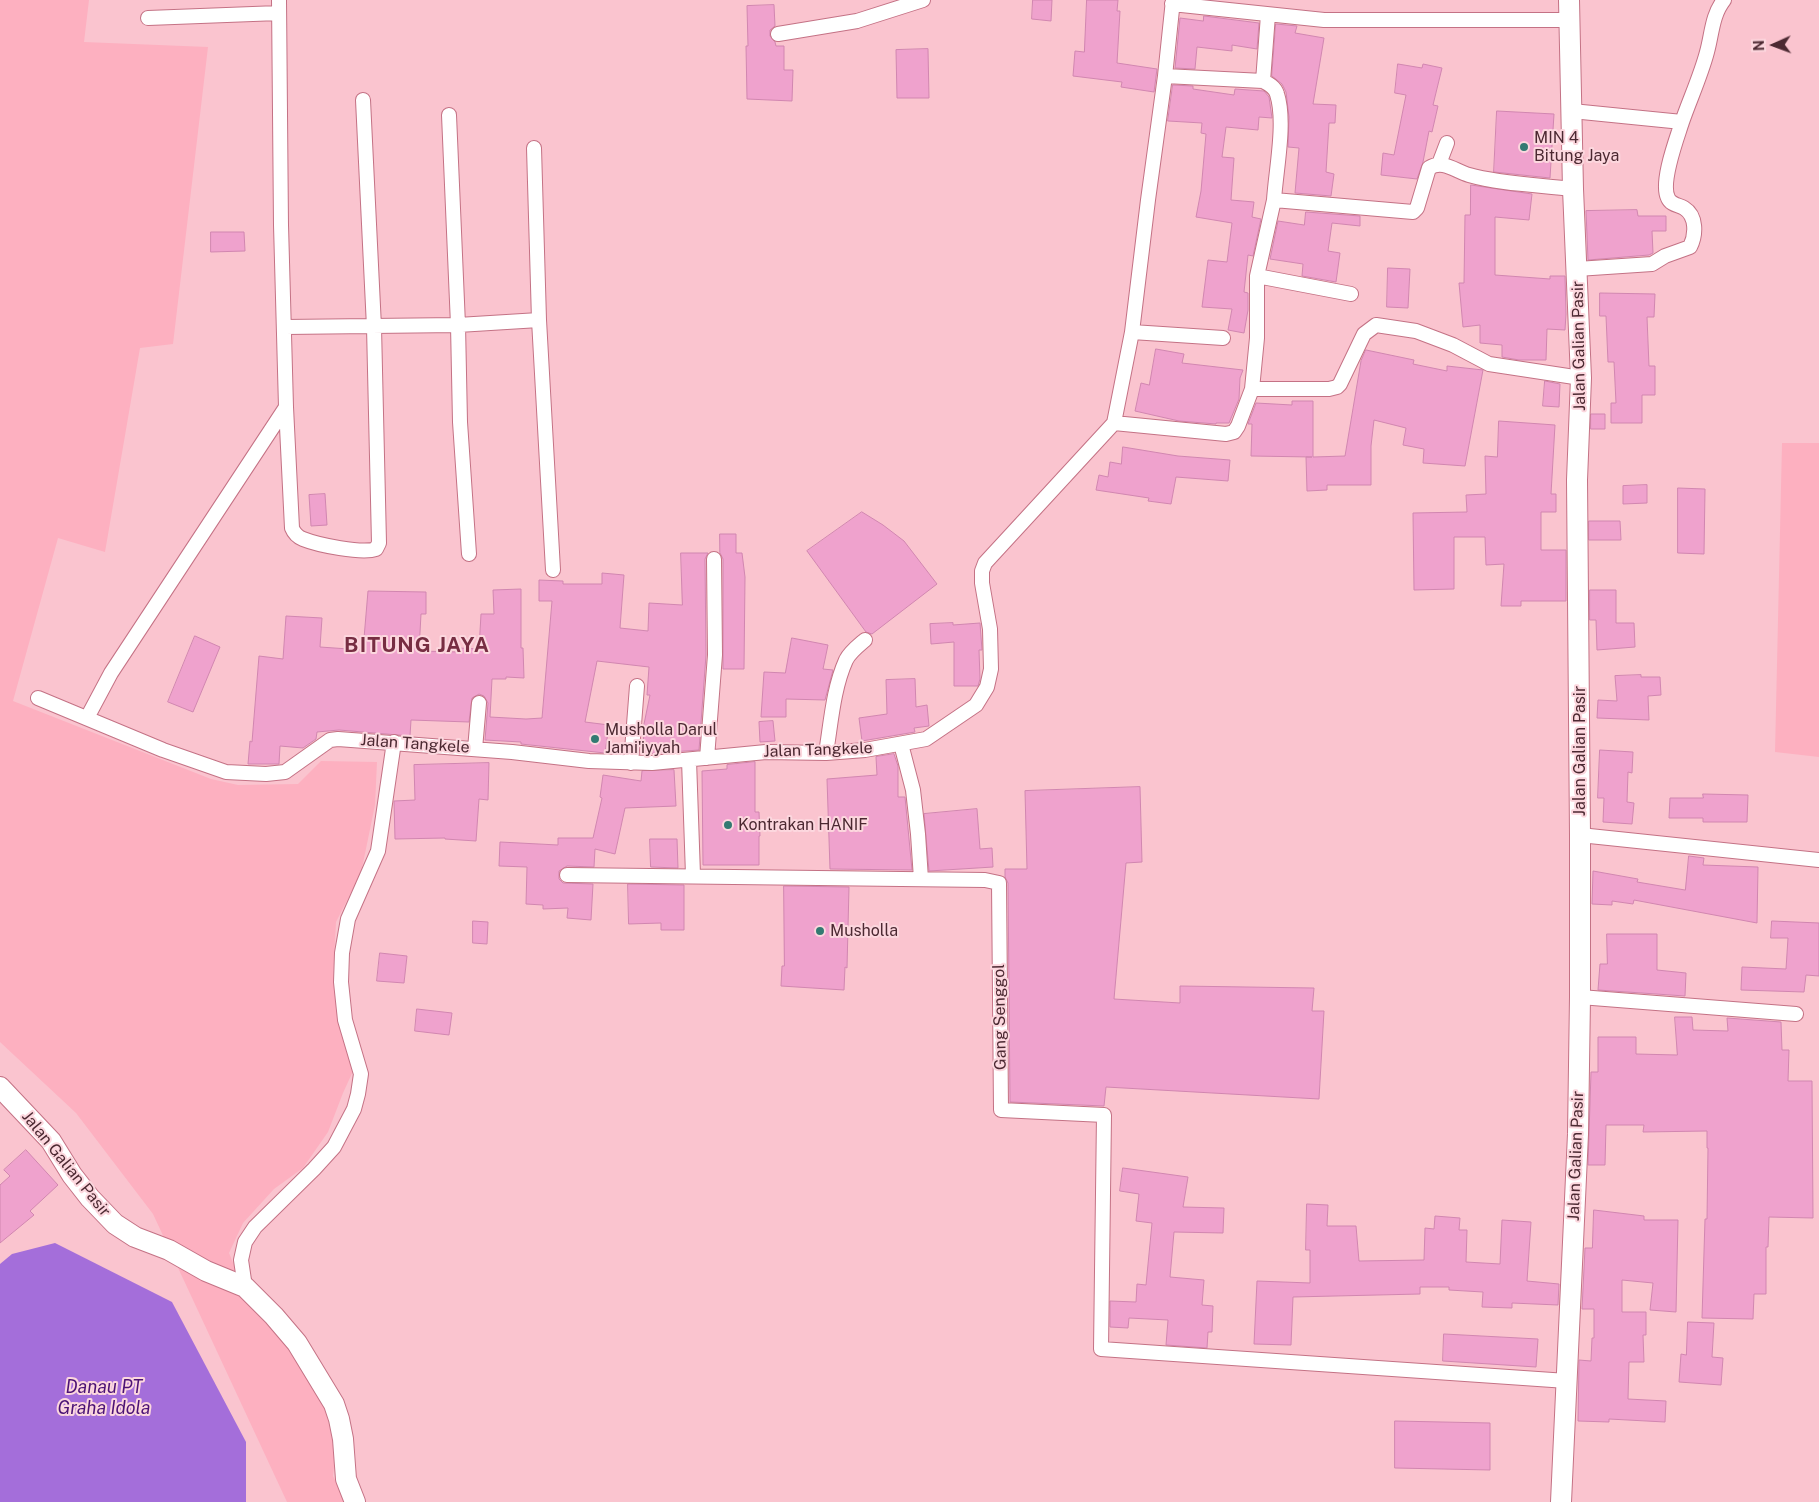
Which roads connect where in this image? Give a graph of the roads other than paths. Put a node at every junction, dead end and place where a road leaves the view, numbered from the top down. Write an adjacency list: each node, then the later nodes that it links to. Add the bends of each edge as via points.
1 (923, 0): 9 (street, via 857,21)
2 (1569, 0): 8 (street, Jalan Galian Pasir)
3 (1724, 0): 15 (street, via 1718,7 1707,52)
4 (1172, 2): 6 (street); 10 (street)
5 (279, 6): 7 (street); 27 (street)
6 (1268, 15): 8 (street, via 1360,21); 11 (street)
7 (148, 18)
8 (1568, 20): 13 (street, Jalan Galian Pasir)
9 (778, 34)
10 (1165, 76): 11 (street); 28 (street)
11 (1263, 81): 20 (street, via 1271,84 1277,92 1281,121)
12 (363, 100): 26 (street)
13 (1572, 111): 15 (street); 19 (street, Jalan Galian Pasir)
14 (449, 115): 25 (street)
15 (1682, 122): 21 (street, via 1669,161 1666,188 1668,198 1691,214 1694,223 1690,247 1652,264)
16 (1447, 143): 18 (street)
17 (534, 148): 24 (street)
18 (1439, 164): 19 (street, via 1494,180); 20 (street, via 1429,168 1418,208 1413,212)
19 (1573, 189): 21 (street, Jalan Galian Pasir)
20 (1274, 200): 22 (street)
21 (1577, 268): 30 (street, Jalan Galian Pasir)
22 (1257, 276): 23 (street); 31 (street, via 1257,338)
23 (1351, 294)
24 (539, 320): 25 (street); 36 (street)
25 (458, 325): 26 (street); 34 (street, via 460,422)
26 (374, 327): 27 (street); 32 (street, via 379,543 376,549 368,552 333,546 294,534)
27 (285, 328): 32 (street)
28 (1132, 332): 29 (street); 33 (street)
29 (1224, 338)
30 (1581, 378): 31 (street, via 1489,364 1416,331 1376,324 1364,334 1336,388); 49 (street, Jalan Galian Pasir, via 1578,480)
31 (1252, 390): 33 (street, via 1238,426 1234,432 1226,434)
32 (286, 407): 41 (street, via 111,673)
33 (1114, 423): 43 (street, Jalan Tangkele, via 985,563 982,584 990,629 991,669 987,687 976,705 926,739)
34 (469, 554)
35 (714, 559): 46 (street, via 714,655)
36 (553, 570)
37 (865, 640): 45 (street, via 847,659 838,685)
38 (637, 686): 48 (street)
39 (38, 698): 41 (street, Jalan Tangkele)
40 (478, 703): 44 (street)
41 (87, 718): 42 (street, Jalan Tangkele, via 208,767 246,774 286,772 330,740)
42 (394, 742): 44 (street, Jalan Tangkele); 57 (street, via 378,851 348,919 342,953 345,1020 361,1074 354,1109 334,1147 255,1227 245,1242 241,1260)
43 (902, 744): 45 (street, Jalan Tangkele); 53 (street, via 913,790)
44 (475, 749): 48 (street, Jalan Tangkele)
45 (826, 753): 46 (street, Jalan Tangkele, via 766,752)
46 (707, 758): 47 (street, Jalan Tangkele)
47 (689, 760): 48 (street, Jalan Tangkele); 52 (street)
48 (631, 763)
49 (1580, 835): 50 (street); 54 (street, Jalan Galian Pasir)
50 (1819, 860)
51 (566, 875): 52 (street, Gang Senggol)
52 (693, 875): 53 (street, Gang Senggol)
53 (921, 879): 58 (street, Gang Senggol, via 999,883 1002,1110 1104,1115 1101,1349)
54 (1580, 997): 55 (street); 58 (street, Jalan Galian Pasir, via 1578,1134)
55 (1796, 1014)
56 (0, 1087): 57 (street, Jalan Galian Pasir, via 51,1141 90,1198 115,1224 135,1237)
57 (245, 1287): 59 (street, via 297,1343 334,1404 343,1439 346,1479)
58 (1567, 1381): 60 (street, Jalan Galian Pasir)
59 (355, 1502)
60 (1561, 1502)

